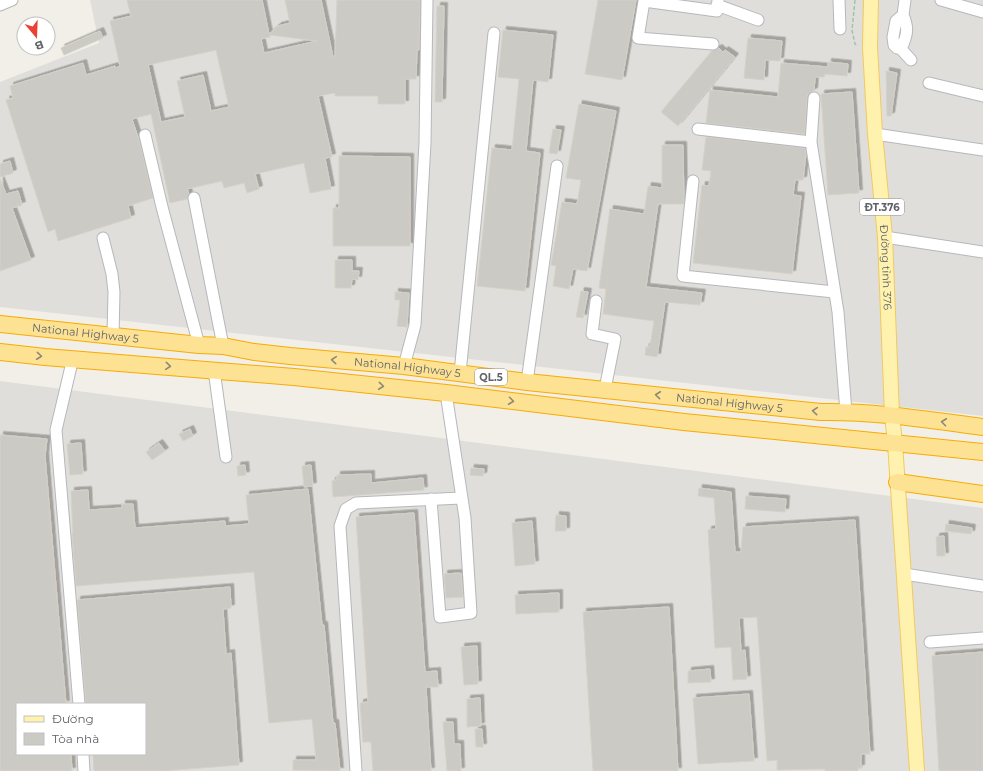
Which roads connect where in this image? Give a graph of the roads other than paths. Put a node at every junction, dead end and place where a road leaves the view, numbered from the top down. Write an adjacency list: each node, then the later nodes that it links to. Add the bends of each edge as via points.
1 (12, 0): 8 (street)
2 (427, 0): 37 (street, via 425,143 415,325)
3 (839, 0): 11 (street)
4 (871, 0): 19 (main road, Đường tỉnh 376 / ĐT.376, via 870,47)
5 (905, 0): 14 (street, via 904,15 896,21 893,37 894,45)
6 (941, 0): 9 (street)
7 (718, 2): 10 (street); 13 (street, via 716,11 644,1 638,38)
8 (0, 5)
9 (983, 12)
10 (758, 20)
11 (840, 30)
12 (494, 33): 39 (street)
13 (713, 44)
14 (911, 60)
15 (928, 83): 16 (street)
16 (983, 96)
17 (814, 98): 21 (street)
18 (698, 129): 21 (street)
19 (875, 134): 22 (street); 26 (main road, Đường tỉnh 376 / ĐT.376)
20 (145, 135): 33 (street)
21 (811, 142): 29 (street)
22 (983, 150)
23 (557, 166): 40 (street)
24 (693, 181): 29 (street, via 683,276)
25 (194, 198): 34 (street)
26 (884, 237): 28 (street); 44 (main road, Đường tỉnh 376 / ĐT.376)
27 (103, 238): 32 (street, via 114,292)
28 (983, 252)
29 (834, 292): 43 (street)
30 (596, 301): 41 (street, via 592,334 615,339)
31 (0, 324): 32 (highway, National Highway 5 / QL.5)
32 (113, 336): 33 (highway, National Highway 5 / QL.5)
33 (199, 345): 34 (highway, National Highway 5 / QL.5)
34 (223, 346): 37 (highway, National Highway 5 / QL.5, one-way to 34, via 254,352)
35 (0, 352): 36 (highway, National Highway 5 / QL.5, one-way to 36)
36 (73, 358): 38 (highway, National Highway 5 / QL.5, one-way to 38); 57 (street, via 56,430)
37 (404, 366): 39 (highway, National Highway 5 / QL.5)
38 (214, 370): 42 (highway, National Highway 5 / QL.5, one-way to 42); 48 (street)
39 (460, 373): 40 (highway, National Highway 5 / QL.5)
40 (527, 382): 41 (highway, National Highway 5 / QL.5)
41 (605, 389): 43 (highway, National Highway 5 / QL.5, one-way to 41, via 821,412)
42 (446, 393): 46 (highway, National Highway 5 / QL.5, one-way to 46, via 684,422); 52 (street)
43 (846, 412): 44 (highway, National Highway 5 / QL.5)
44 (892, 415): 45 (highway, National Highway 5 / QL.5, one-way to 44); 46 (main road, Đường tỉnh 376)
45 (983, 427)
46 (895, 443): 47 (highway, National Highway 5 / QL.5); 49 (main road, Đường tỉnh 376)
47 (983, 452)
48 (226, 457)
49 (898, 482): 50 (highway); 53 (main road, Đường tỉnh 376)
50 (983, 494)
51 (431, 498): 52 (street); 52 (street, via 440,617 471,613 465,518); 60 (street, via 356,503 346,509 340,526)
52 (461, 498)
53 (904, 574): 54 (street); 61 (main road, Đường tỉnh 376)
54 (983, 586)
55 (983, 638): 56 (street)
56 (930, 642)
57 (79, 703)
58 (83, 755): 59 (street)
59 (84, 771)
60 (356, 771)
61 (916, 771)

